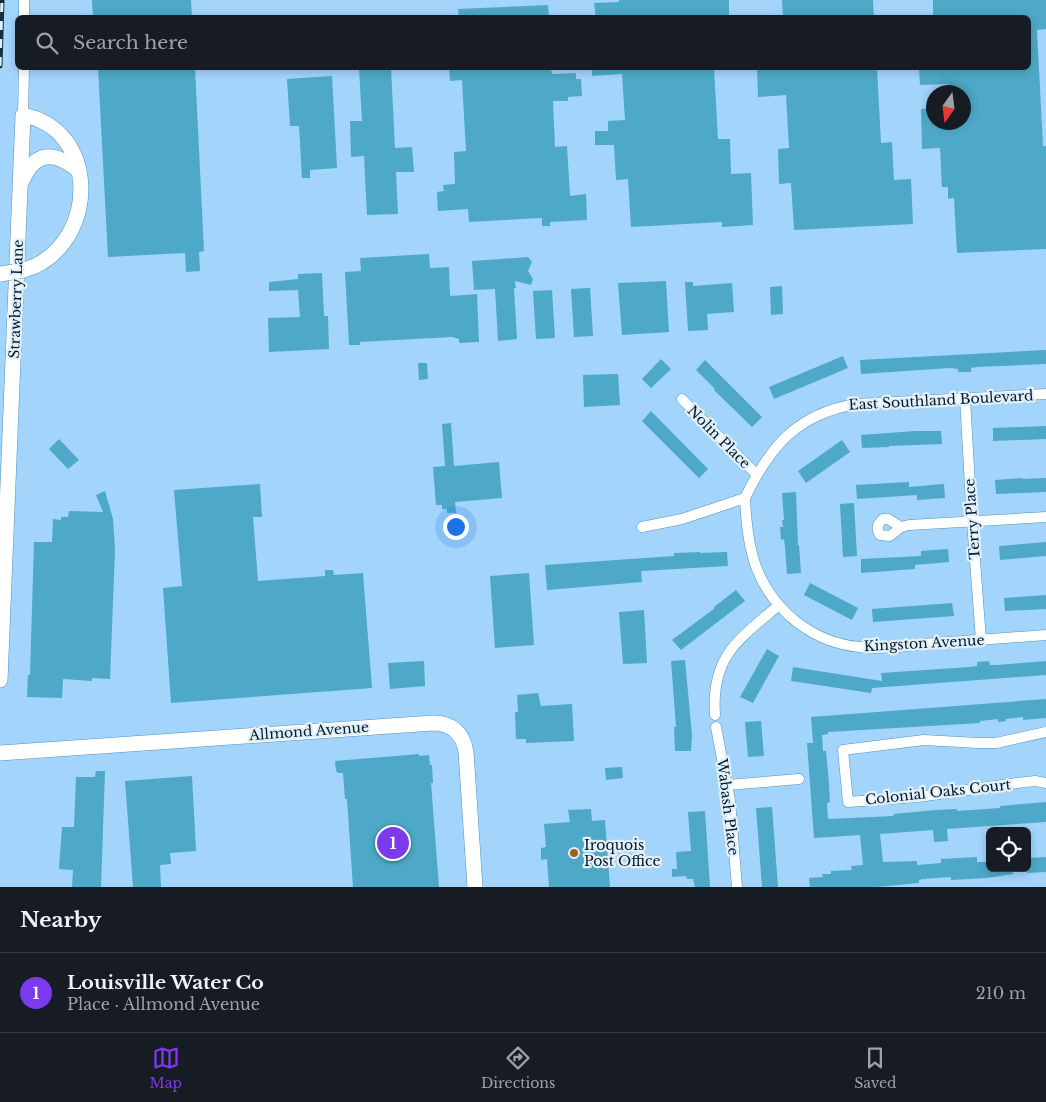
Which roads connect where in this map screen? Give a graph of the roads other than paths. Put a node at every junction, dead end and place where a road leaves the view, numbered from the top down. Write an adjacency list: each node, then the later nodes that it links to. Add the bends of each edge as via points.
1 (24, 0): 2 (street)
2 (24, 15)
3 (24, 70): 4 (street, Strawberry Lane)
4 (23, 115): 5 (street, via 36,118 60,135); 6 (street, Strawberry Lane)
5 (79, 171): 6 (street, via 64,159 40,158 32,164); 7 (street, bridge, via 81,200 71,232 53,255 35,266)
6 (21, 182): 20 (street, Strawberry Lane)
7 (0, 274)
8 (1046, 394): 9 (street, East Southland Boulevard)
9 (965, 398): 11 (street, East Southland Boulevard, via 856,404 829,410 795,428 778,444); 14 (street, Terry Place)
10 (682, 400): 11 (street, Nolin Place)
11 (756, 474): 12 (street, East Southland Boulevard)
12 (745, 498): 15 (street, via 682,519); 17 (street, Kingston Avenue, via 746,522 756,569)
13 (1046, 517): 14 (street)
14 (972, 521): 16 (street); 19 (street, Terry Place)
15 (642, 527)
16 (901, 527)
17 (779, 605): 19 (street, Kingston Avenue, via 800,626 840,644 870,648); 21 (street, via 741,637 725,658 715,690)
18 (1046, 635): 19 (street, Kingston Avenue)
19 (980, 640)
20 (0, 680)
21 (715, 715)
22 (716, 727): 27 (street, Wabash Place)
23 (1046, 732): 26 (street, Colonial Oaks Court, via 996,743 924,740 843,750 848,802 918,797 1036,781)
24 (0, 753): 28 (street, Allmond Avenue, via 448,724 460,735 465,746)
25 (799, 779): 27 (street)
26 (1046, 783)
27 (728, 785): 29 (street, Wabash Place)
28 (475, 887)
29 (737, 887)

